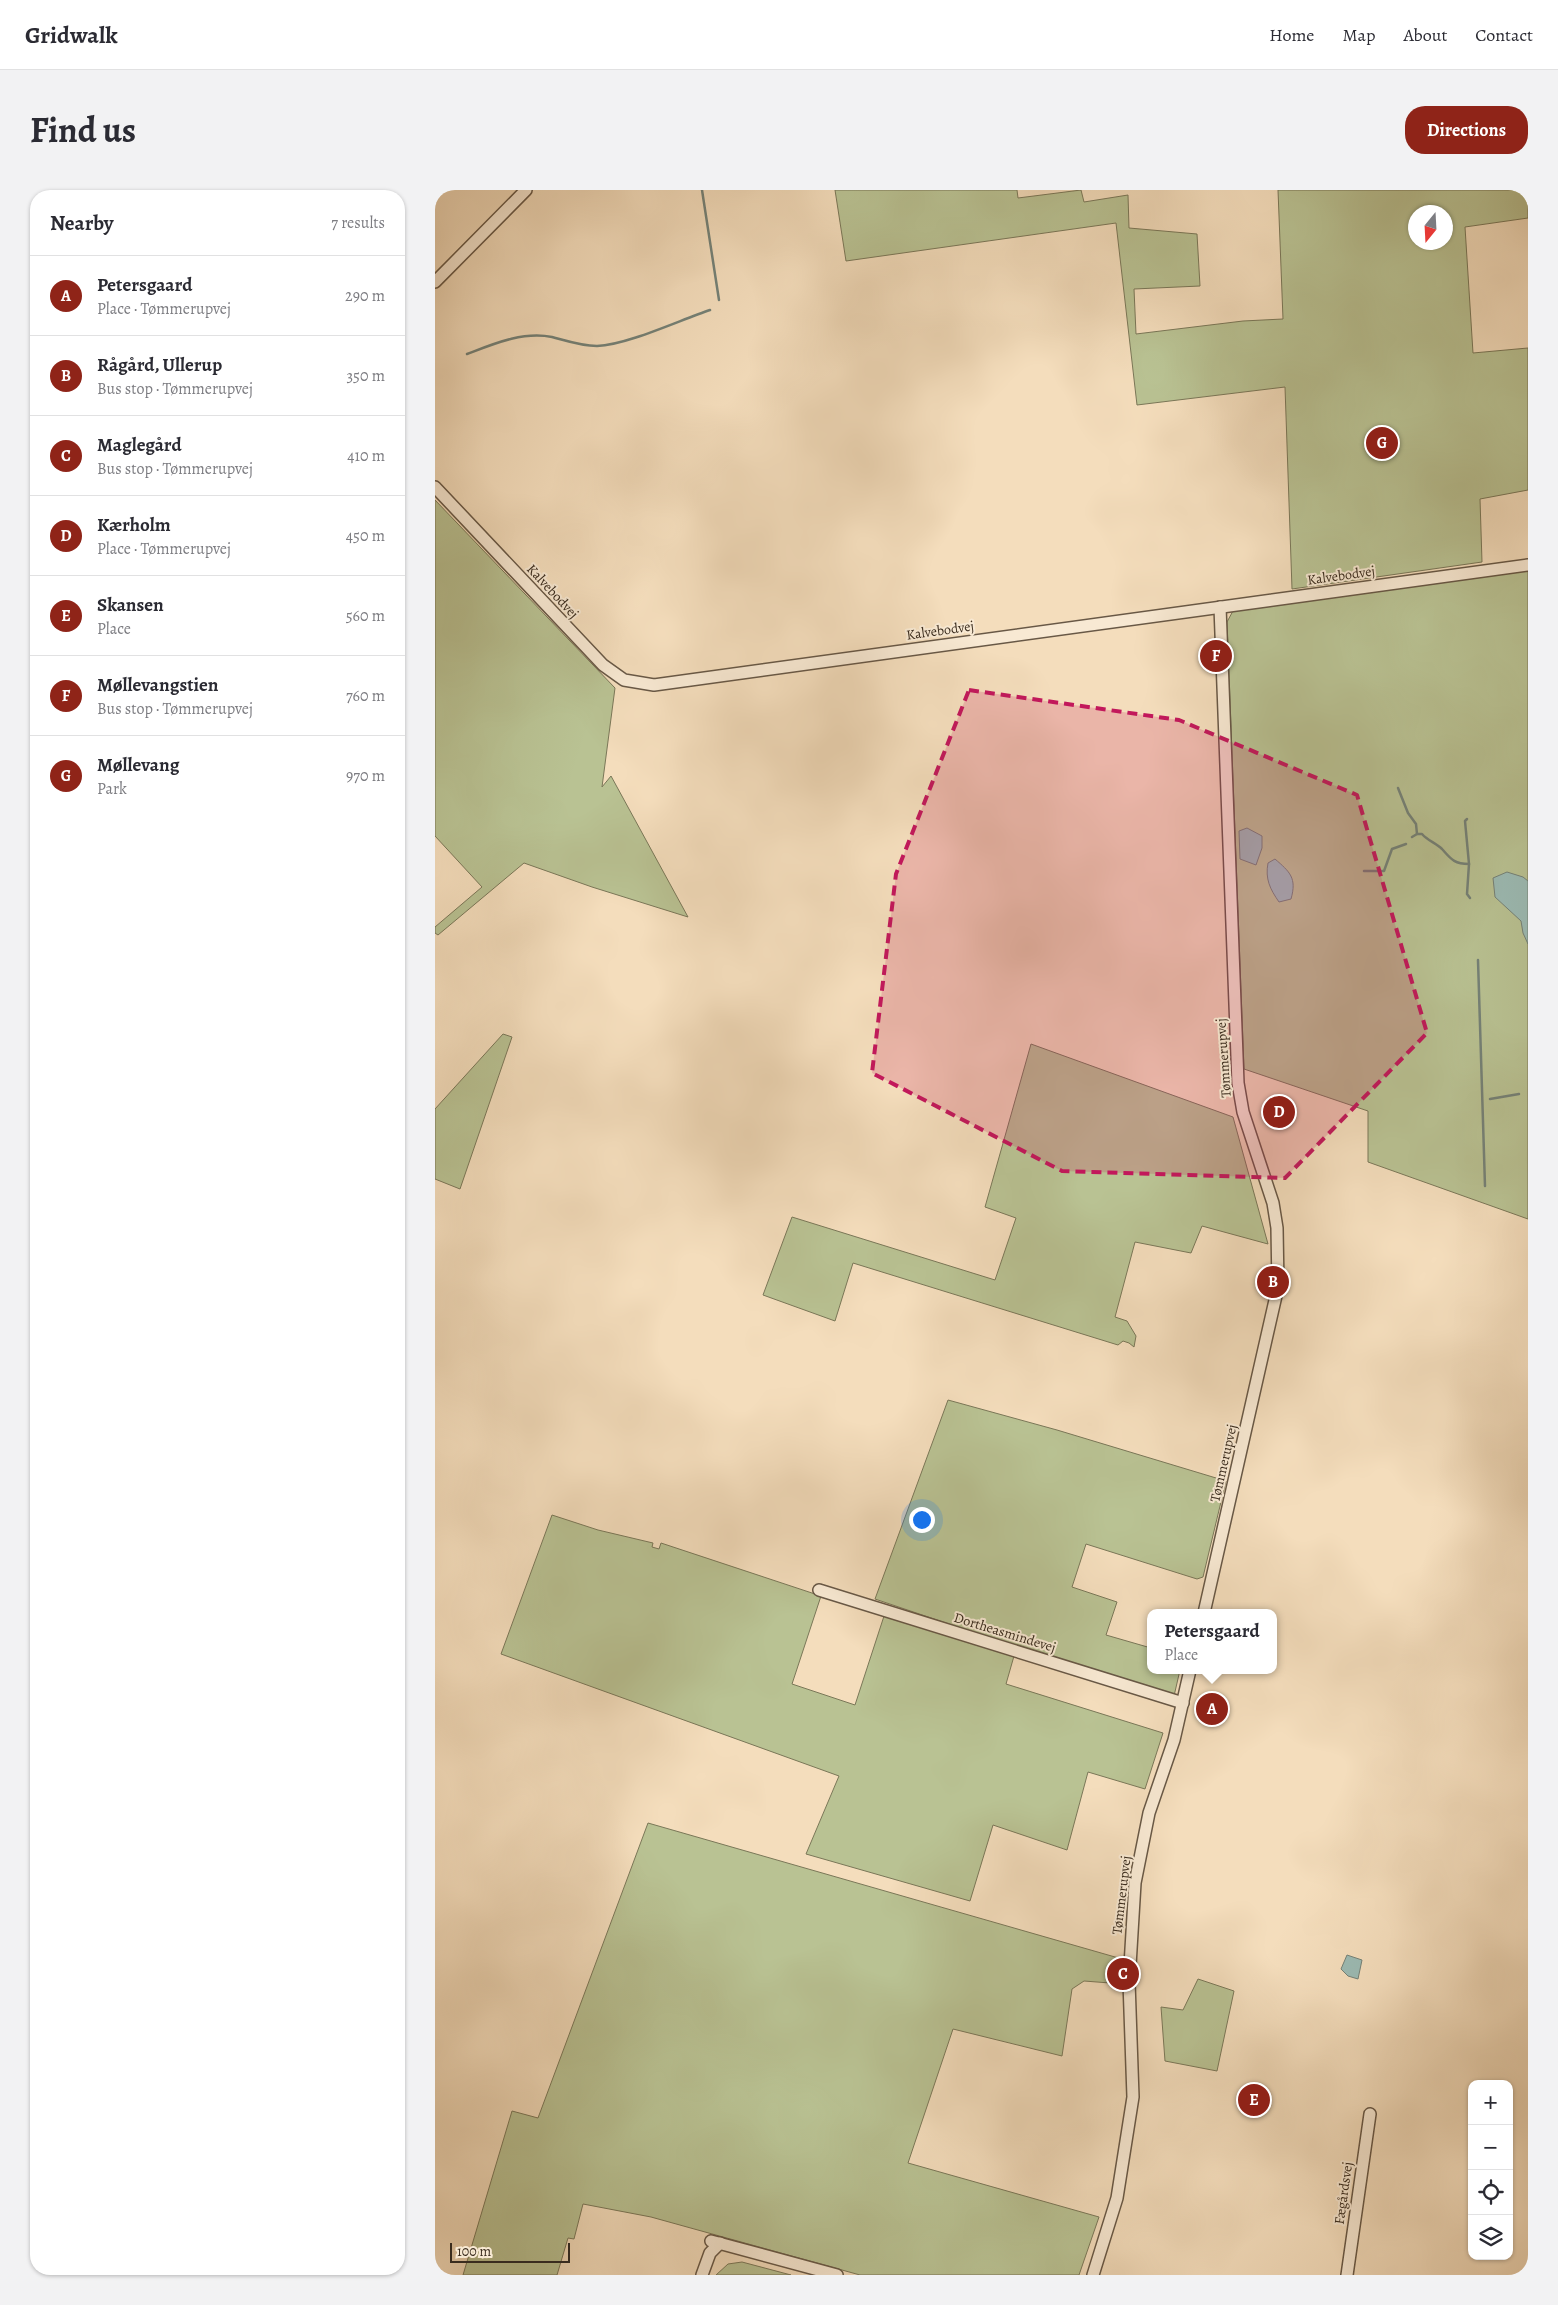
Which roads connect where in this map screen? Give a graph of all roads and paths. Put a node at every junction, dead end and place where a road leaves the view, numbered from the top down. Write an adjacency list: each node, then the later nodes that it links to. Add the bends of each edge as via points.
1 (521, 192): 2 (street)
2 (435, 282)
3 (435, 487): 5 (street, Kalvebodvej, via 603,665 624,680 639,684 654,685)
4 (1528, 565): 5 (street, Kalvebodvej)
5 (1221, 607): 7 (street, Tømmerupvej, via 1238,1083 1243,1112 1273,1203 1277,1228 1278,1287)
6 (819, 1590): 9 (street, Dortheasmindevej)
7 (1205, 1609)
8 (1189, 1674): 9 (street, Tømmerupvej)
9 (1183, 1703): 13 (street, Tømmerupvej, via 1149,1813 1135,1883 1129,1982 1132,2102 1117,2198)
10 (1370, 2114): 14 (street, Fægårdsvej)
11 (702, 2275): 12 (street, via 716,2242)
12 (837, 2275)
13 (1093, 2275)
14 (1347, 2275)

